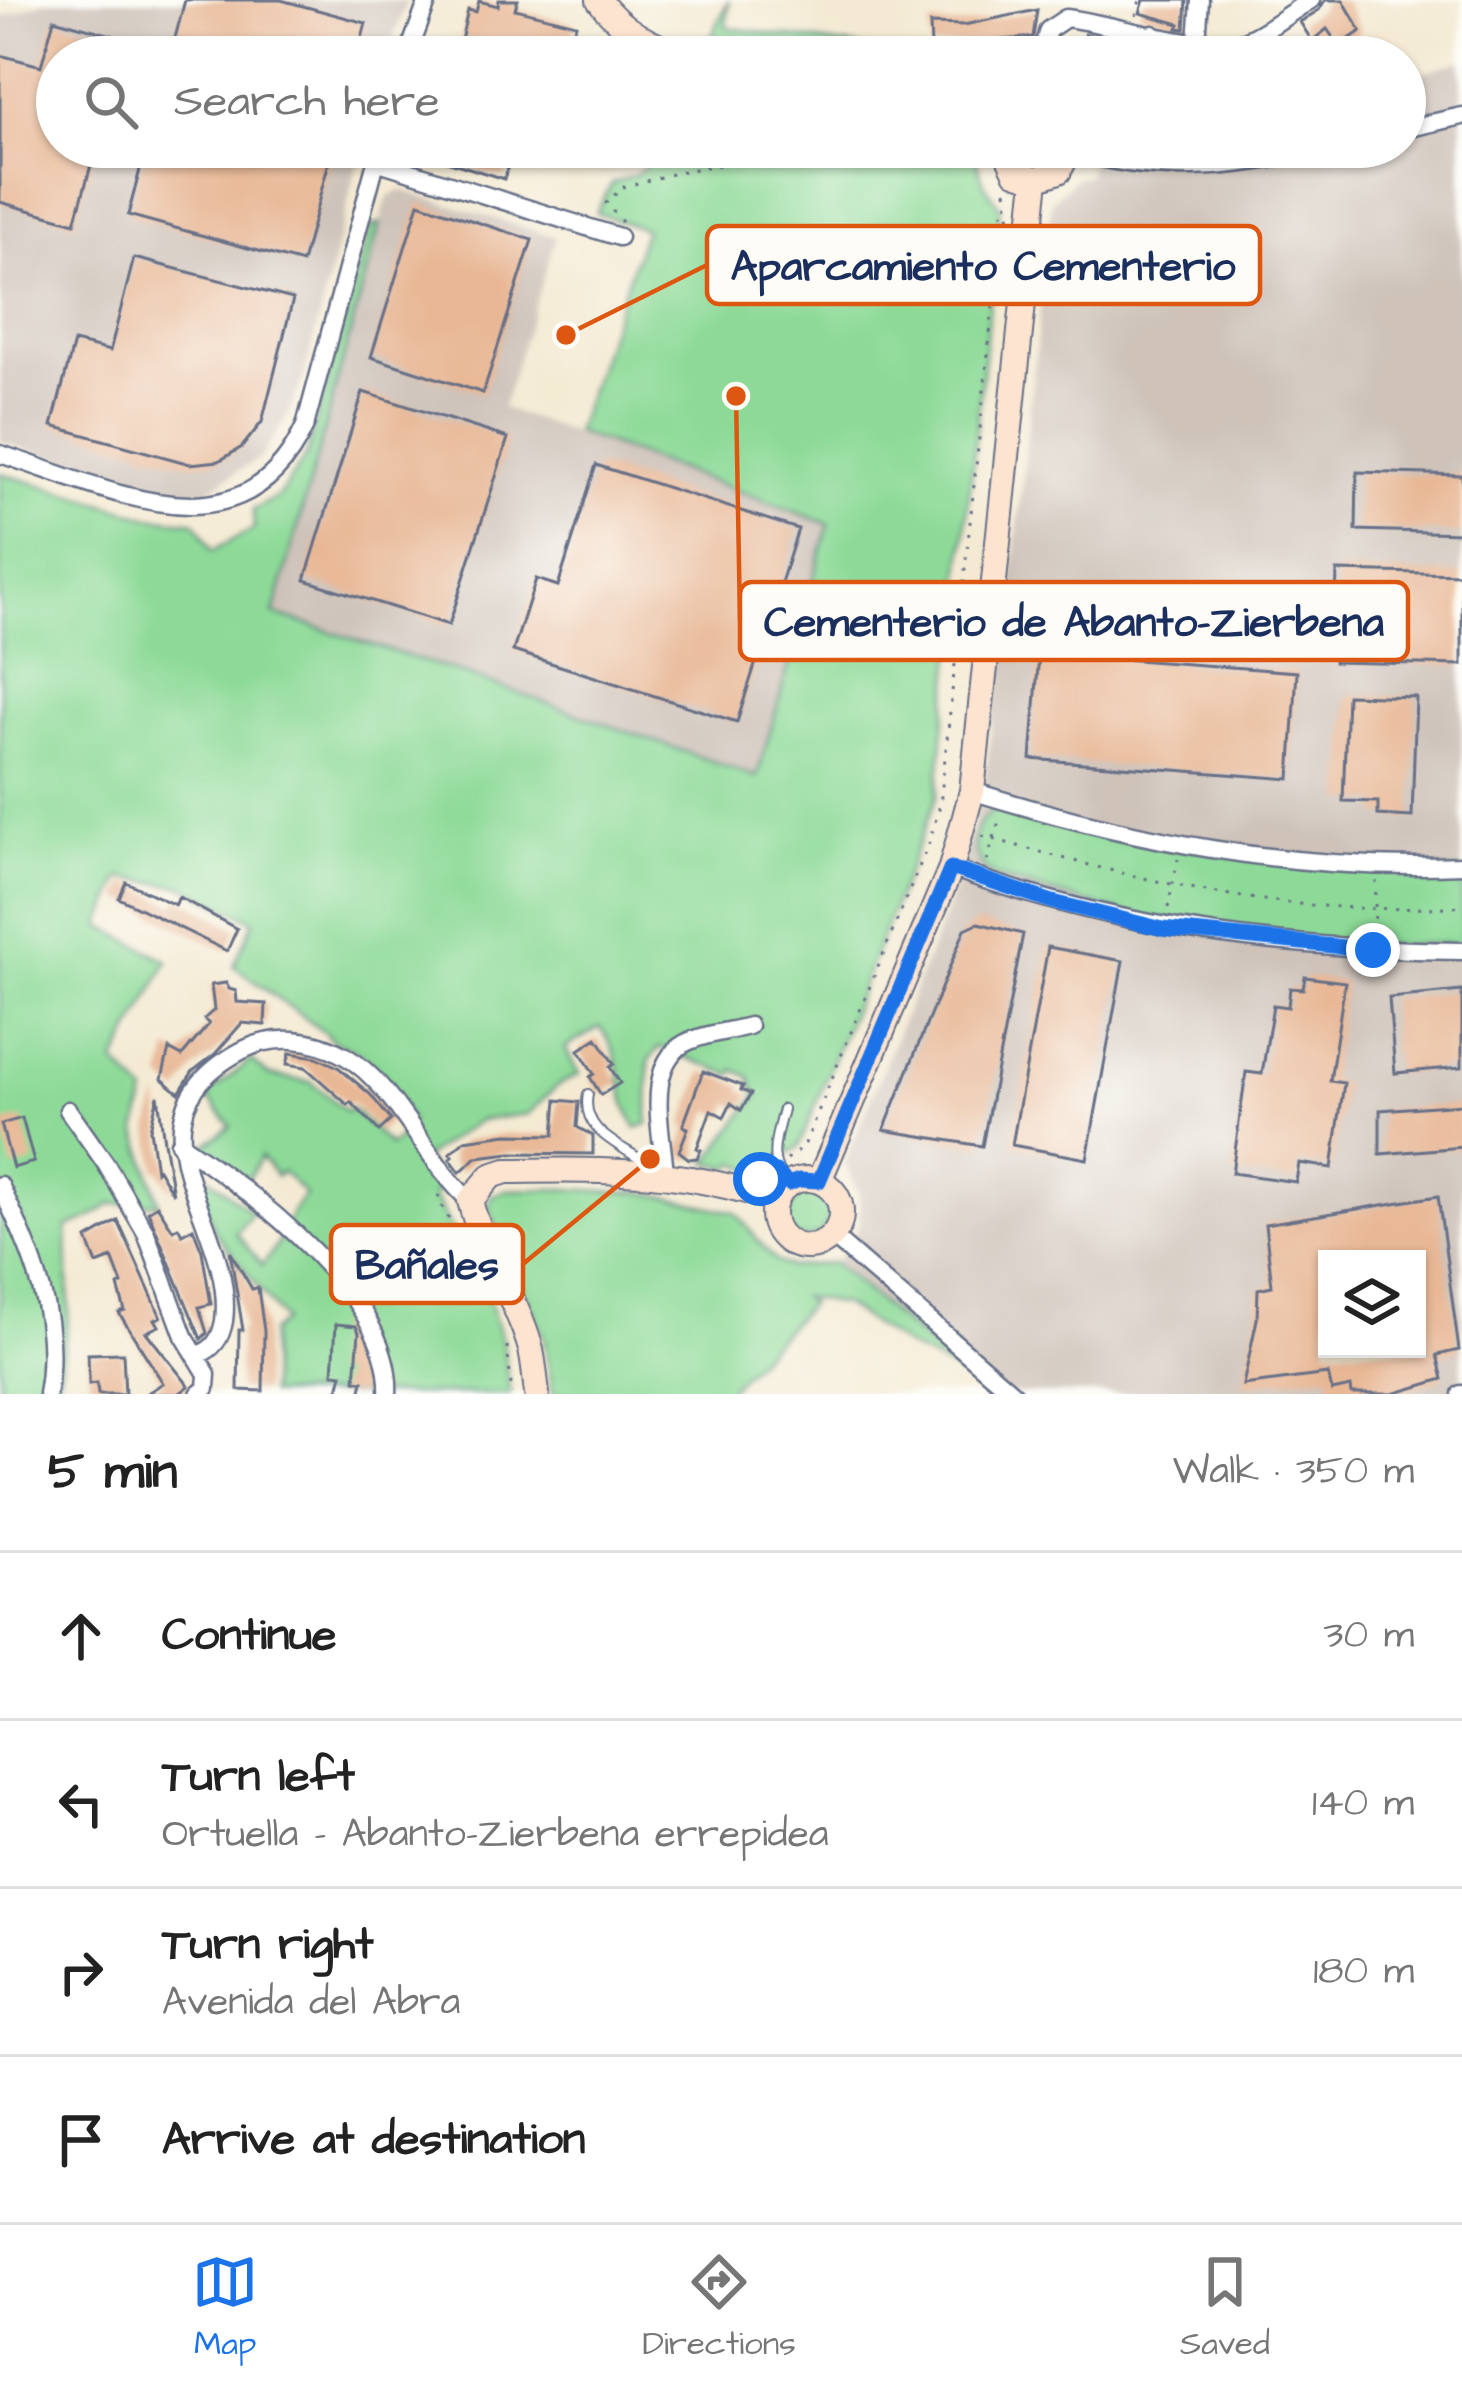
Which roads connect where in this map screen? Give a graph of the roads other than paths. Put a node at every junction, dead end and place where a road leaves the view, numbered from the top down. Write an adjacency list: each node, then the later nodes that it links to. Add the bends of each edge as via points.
1 (428, 0): 6 (street)
2 (598, 0): 7 (street)
3 (1200, 0): 10 (street)
4 (1311, 0): 11 (street)
5 (1153, 34): 8 (street, via 1066,18); 9 (street)
6 (414, 36)
7 (638, 36)
8 (1046, 36)
9 (1164, 36)
10 (1197, 36)
11 (1251, 36)
12 (1462, 116): 13 (street)
13 (1426, 124)
14 (374, 168): 22 (street, via 305,426 261,486 219,505 170,505)
15 (422, 168): 21 (street)
16 (1011, 168): 20 (street)
17 (1061, 168): 20 (street)
18 (1177, 168): 19 (street)
19 (1232, 168)
20 (1036, 179): 23 (street)
21 (620, 231)
22 (0, 454)
23 (973, 791): 24 (street, via 1248,856); 25 (street)
24 (1462, 865)
25 (951, 868): 26 (street, via 1163,929); 34 (street)
26 (1462, 951)
27 (749, 1026): 32 (street, via 671,1052 661,1076)
28 (588, 1094): 32 (lane, via 590,1124)
29 (783, 1109): 33 (lane, via 772,1153)
30 (68, 1110): 38 (street, via 146,1233)
31 (179, 1143): 36 (street, via 194,1092 232,1056 259,1042 311,1043 346,1056 380,1088); 38 (street, via 225,1288 222,1332); 41 (street, via 333,1269 380,1346)
32 (652, 1172): 33 (street, via 727,1183); 36 (street, via 506,1171)
33 (785, 1175): 34 (street); 37 (street, via 778,1231 793,1244 814,1246)
34 (819, 1181): 37 (street, via 838,1201)
35 (0, 1185): 40 (street, via 36,1266 52,1330)
36 (470, 1201): 42 (street, via 531,1349)
37 (832, 1236): 43 (street)
38 (198, 1355): 39 (street)
39 (206, 1391)
40 (46, 1394)
41 (388, 1394)
42 (537, 1394)
43 (1014, 1394)

